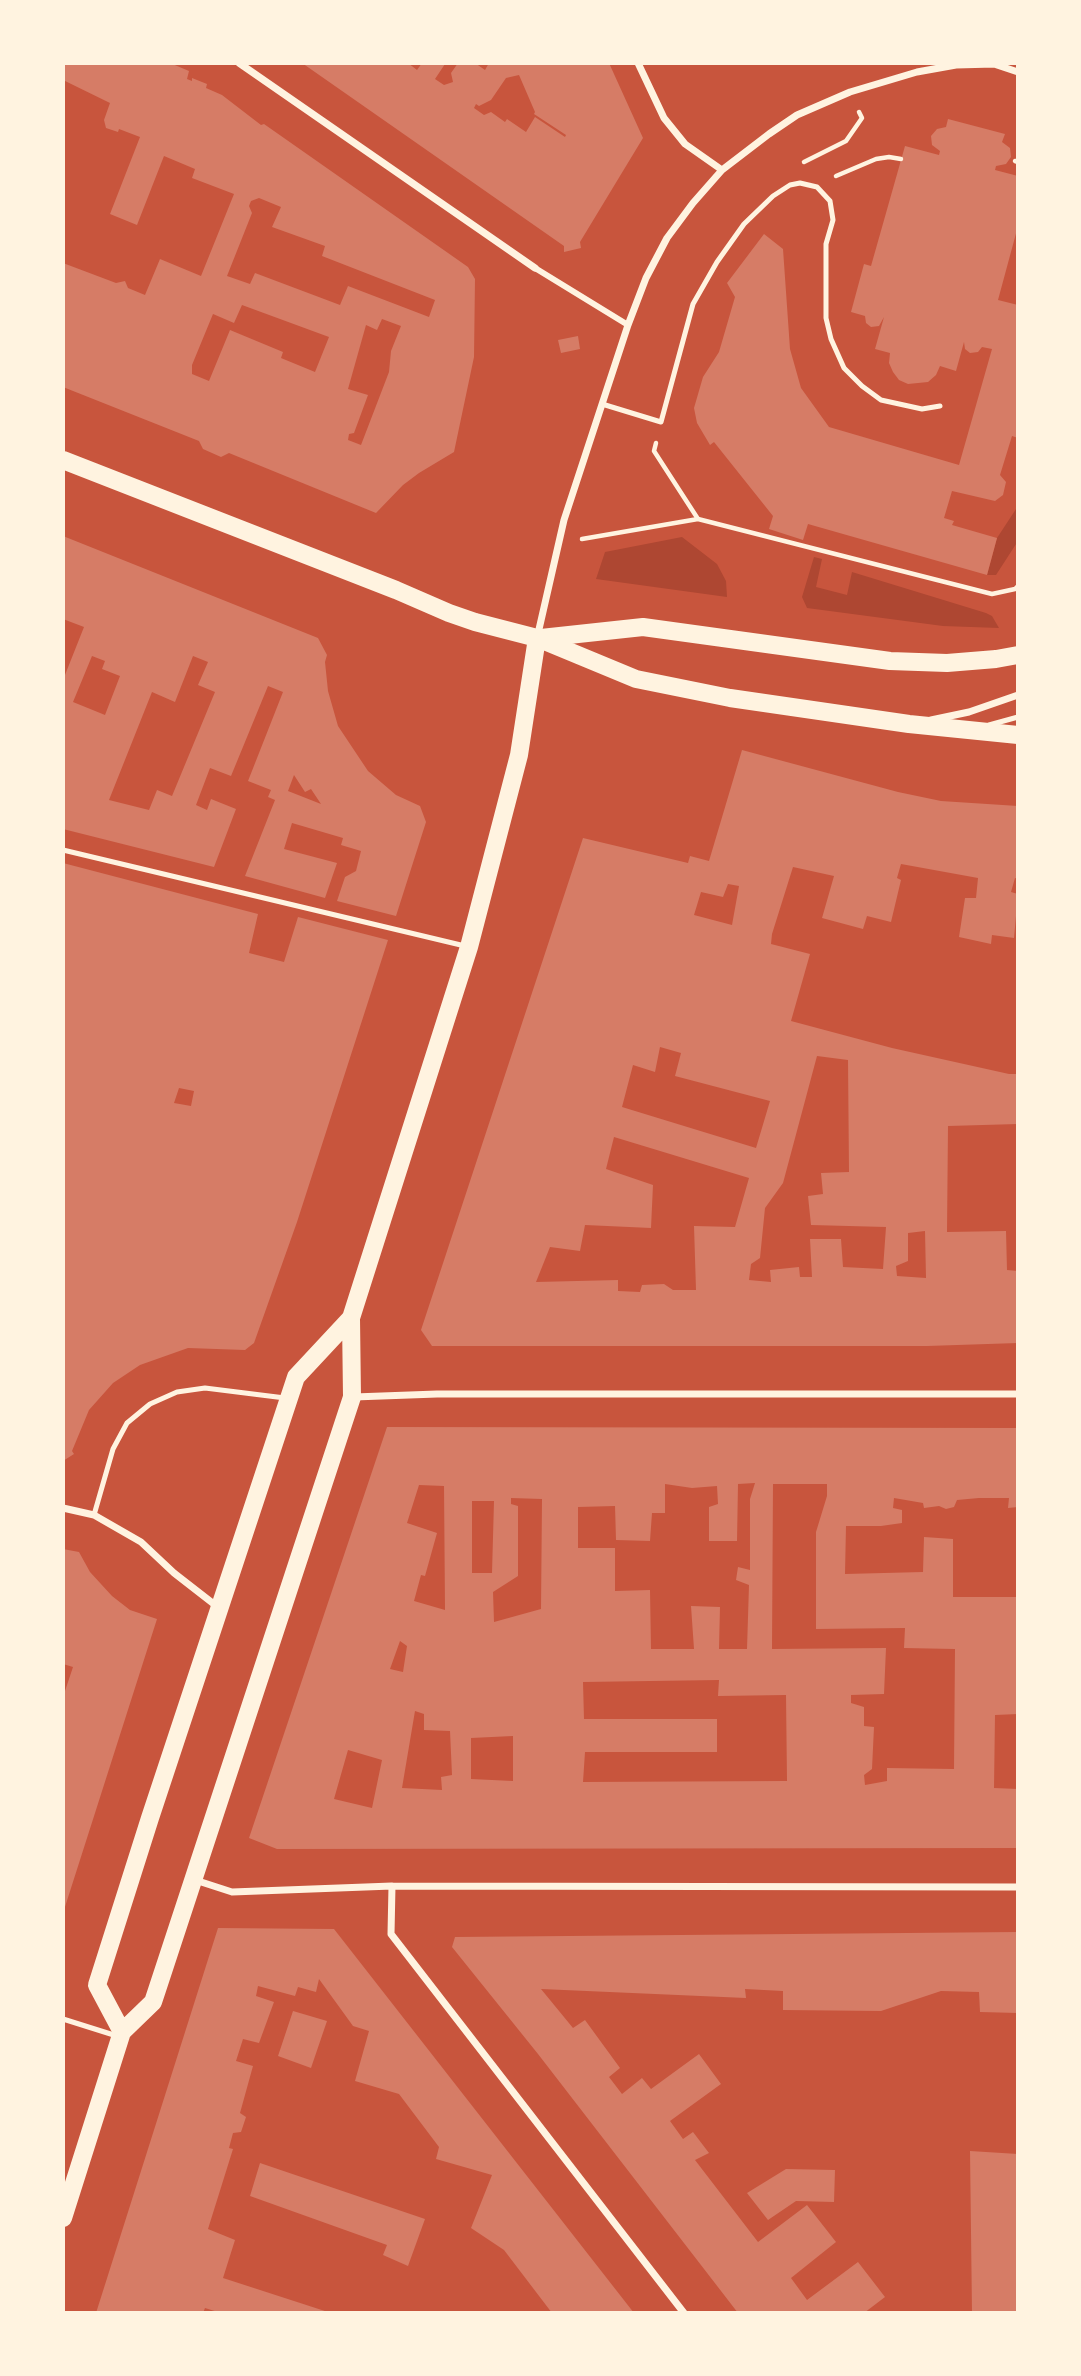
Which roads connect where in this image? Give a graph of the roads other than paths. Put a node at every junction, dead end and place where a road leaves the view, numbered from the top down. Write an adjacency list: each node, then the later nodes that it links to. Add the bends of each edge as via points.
1 (239, 63): 6 (street)
2 (638, 63): 5 (street, via 664,118 685,144)
3 (994, 64): 4 (street); 5 (street, via 943,68 850,92 797,115)
4 (1018, 72)
5 (722, 170): 7 (street, via 667,238)
6 (536, 268): 7 (street)
7 (628, 325): 8 (street)
8 (602, 404): 9 (lane, via 661,422 693,304 717,262 744,224 773,196 800,183 817,187 830,201 833,220 826,244 826,318 844,368 881,400 922,409); 11 (street, via 557,544)
9 (940, 406)
10 (63, 460): 11 (main road, via 475,622)
11 (537, 638): 12 (main road, via 643,627 890,661 947,663 996,659); 15 (main road, via 636,679); 19 (main road, via 519,755)
12 (1015, 652)
13 (1018, 695): 15 (street, via 969,712)
14 (1018, 718): 16 (lane)
15 (909, 724): 16 (main road)
16 (966, 731): 17 (main road)
17 (1018, 735)
18 (63, 850): 19 (lane)
19 (468, 947): 20 (main road)
20 (351, 1318): 22 (main road); 23 (main road, via 296,1377)
21 (1018, 1394): 22 (street)
22 (352, 1397): 27 (main road)
23 (289, 1398): 25 (lane, via 205,1388 177,1392 150,1404 127,1423 113,1449); 26 (main road)
24 (63, 1508): 25 (street)
25 (94, 1515): 26 (street, via 141,1542)
26 (219, 1608): 31 (main road, via 97,1985)
27 (193, 1880): 28 (street, via 232,1892); 31 (main road, via 153,2002)
28 (392, 1886): 29 (street); 33 (street, via 391,1934)
29 (1018, 1888)
30 (63, 2020): 31 (lane)
31 (121, 2034): 32 (main road)
32 (63, 2218)
33 (684, 2313)

